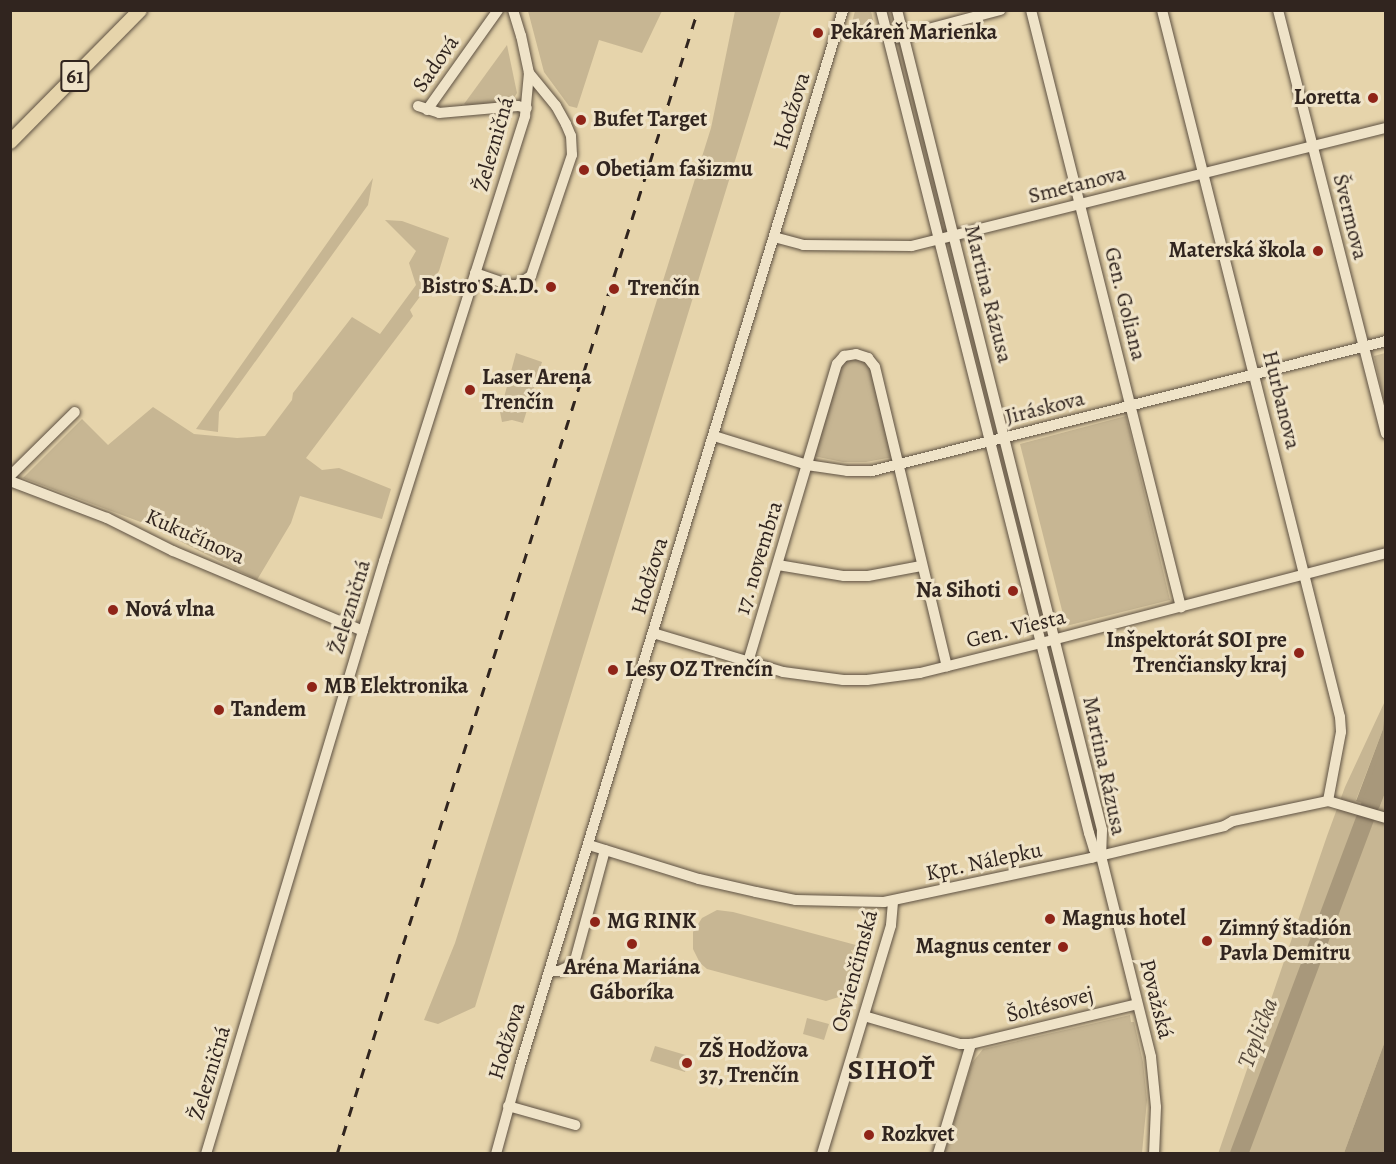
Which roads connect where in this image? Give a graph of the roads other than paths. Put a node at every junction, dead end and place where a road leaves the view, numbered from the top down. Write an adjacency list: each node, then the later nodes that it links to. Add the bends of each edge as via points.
1 (140, 10): 16 (main road, 61)
2 (498, 10): 14 (street, Sadová, via 423,108 439,113 518,105)
3 (513, 10): 13 (street)
4 (843, 10): 21 (street, Hodžova)
5 (881, 10): 12 (street, Martina Rázusa)
6 (897, 10): 11 (street, Martina Rázusa)
7 (1000, 10): 11 (street)
8 (1031, 10): 19 (street, Gen. Goliana)
9 (1162, 10): 18 (street, Hurbanova)
10 (1278, 10): 17 (street, Švermova)
11 (903, 36): 12 (street); 20 (street, Martina Rázusa)
12 (889, 39): 22 (street, Martina Rázusa)
13 (529, 73): 14 (street, Železničná); 23 (street, via 566,124 572,155 531,276 517,285 509,285)
14 (527, 108): 23 (street, Železničná)
15 (1386, 128): 17 (street, Smetanova)
16 (10, 142)
17 (1312, 146): 18 (street, Smetanova); 25 (street, Švermova)
18 (1203, 173): 19 (street, Smetanova); 26 (street, Hurbanova)
19 (1081, 205): 20 (street, Smetanova); 27 (street, Gen. Goliana)
20 (954, 236): 22 (street, Smetanova); 31 (street, Martina Rázusa)
21 (774, 237): 22 (street, Smetanova, via 803,246 912,246); 30 (street, Hodžova)
22 (940, 239): 32 (street, Martina Rázusa)
23 (475, 273): 41 (street, Železničná)
24 (1386, 341): 25 (street, Jiráskova)
25 (1364, 347): 26 (street, Jiráskova); 29 (street, Švermova)
26 (1254, 374): 27 (street, Jiráskova); 39 (street, Hurbanova)
27 (1131, 406): 31 (street, Jiráskova); 40 (street, Gen. Goliana)
28 (75, 412): 35 (street)
29 (1386, 433)
30 (714, 436): 33 (street, Jiráskova); 42 (street, Hodžova)
31 (1004, 438): 32 (street, Jiráskova); 43 (street, Martina Rázusa)
32 (991, 442): 34 (street, Jiráskova); 44 (street, Martina Rázusa)
33 (807, 465): 34 (street, Jiráskova, via 872,471); 34 (street, 17. novembra, via 837,364 844,356 856,354 868,358 875,367); 37 (street, 17. novembra)
34 (898, 465): 38 (street)
35 (10, 478): 41 (street, Kukučínova)
36 (1386, 553): 39 (street, Gen. Viesta)
37 (778, 565): 38 (street, via 844,576 868,576); 45 (street, 17. novembra)
38 (921, 566): 46 (street)
39 (1304, 575): 40 (street, Gen. Viesta); 47 (street, Hurbanova, via 1340,717 1341,732)
40 (1181, 607): 43 (street, Gen. Viesta)
41 (363, 631): 59 (street, Železničná)
42 (653, 633): 45 (street, Gen. Viesta); 49 (street, Hodžova)
43 (1055, 640): 44 (street, Gen. Viesta); 51 (street, Martina Rázusa, via 1102,830)
44 (1041, 643): 46 (street, Gen. Viesta); 51 (street, Martina Rázusa, via 1091,841)
45 (748, 662): 46 (street, Gen. Viesta, via 783,672 843,680 890,677)
46 (947, 666)
47 (1328, 801): 48 (street, Kpt. Nálepku); 51 (street, Kpt. Nálepku)
48 (1383, 818)
49 (589, 845): 50 (street, Kpt. Nálepku); 53 (street, Hodžova)
50 (605, 850): 52 (street, Kpt. Nálepku, via 699,879 796,900); 53 (street, via 574,964)
51 (1101, 856): 52 (street, Kpt. Nálepku); 54 (street, Považská)
52 (893, 901): 55 (street, Osvienčimská, via 891,925)
53 (549, 971): 57 (street, Hodžova)
54 (1137, 1004): 56 (street, Šoltésovej); 63 (street, Považská, via 1154,1082)
55 (864, 1016): 56 (street, Šoltésovej); 61 (street, Osvienčimská)
56 (971, 1044): 62 (street)
57 (508, 1106): 58 (street); 60 (street, Hodžova)
58 (575, 1125)
59 (206, 1154)
60 (496, 1154)
61 (822, 1154)
62 (938, 1154)
63 (1154, 1154)

